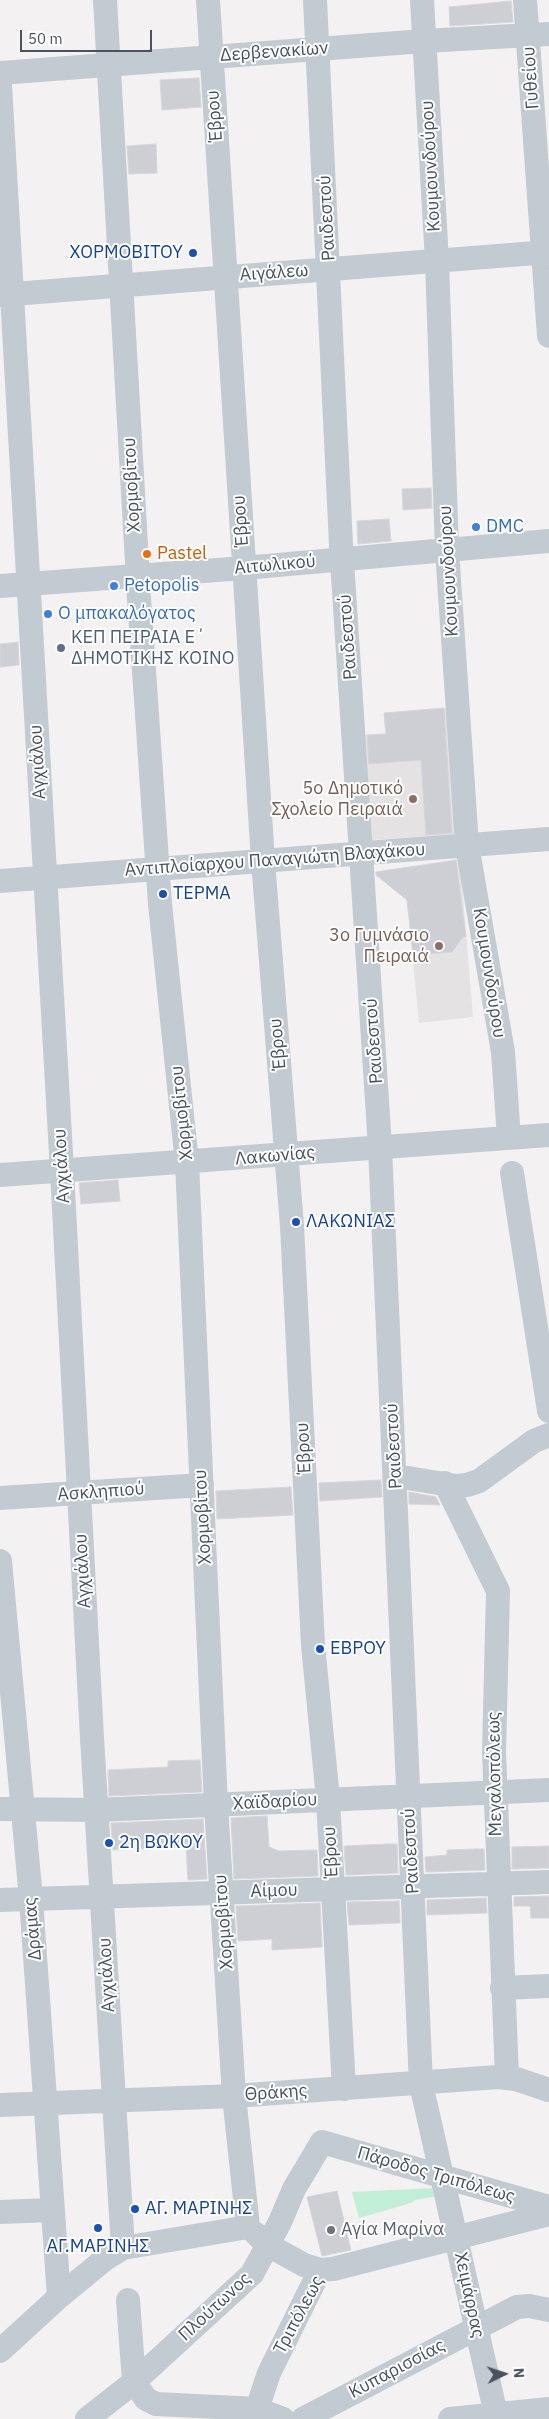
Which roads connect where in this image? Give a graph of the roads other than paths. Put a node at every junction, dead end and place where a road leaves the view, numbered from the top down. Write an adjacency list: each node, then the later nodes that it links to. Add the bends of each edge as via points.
1 (105, 0): 10 (street, Χορμοβίτου)
2 (208, 0): 9 (street, Έβρου)
3 (315, 0): 8 (street, Ραιδεστού)
4 (422, 0): 7 (street, Κουμουνδούρου)
5 (526, 0): 6 (street, Γυθείου)
6 (538, 35): 7 (street, Δερβενακίων); 13 (street, Γυθείου)
7 (424, 40): 8 (street, Δερβενακίων); 14 (street, Κουμουνδούρου)
8 (318, 49): 9 (street, Δερβενακίων); 15 (street, Ραιδεστού)
9 (211, 57): 10 (street, Δερβενακίων); 16 (street, Έβρου)
10 (109, 64): 11 (street, Δερβενακίων); 17 (street, Χορμοβίτου)
11 (0, 74)
12 (0, 85): 18 (street, Αγχιάλου)
13 (546, 252): 14 (street, Αιγάλεω); 19 (street, Γυθείου)
14 (437, 261): 15 (street, Αιγάλεω); 21 (street, Κουμουνδούρου)
15 (329, 269): 16 (street, Αιγάλεω); 22 (street, Ραιδεστού)
16 (226, 277): 17 (street, Αιγάλεω); 23 (street, Έβρου)
17 (121, 285): 18 (street, Αιγάλεω); 24 (street, Χορμοβίτου)
18 (6, 294): 25 (street, Αγχιάλου)
19 (549, 336)
20 (549, 541): 21 (street, Αιτωλικού)
21 (447, 550): 22 (street, Αιτωλικού); 28 (street, Κουμουνδούρου)
22 (343, 559): 23 (street, Αιτωλικού); 29 (street, Ραιδεστού)
23 (244, 568): 24 (street, Αιτωλικού); 30 (street, Έβρου)
24 (138, 576): 25 (street, Αιτωλικού); 31 (street, Χορμοβίτου)
25 (27, 584): 26 (street, Αιτωλικού); 32 (street, Αγχιάλου)
26 (0, 586)
27 (547, 843): 28 (street, Αντιπλοίαρχου Παναγιώτη Βλαχάκου)
28 (466, 845): 29 (street, Αντιπλοίαρχου Παναγιώτη Βλαχάκου); 35 (street, Κουμουνδούρου, via 503,1052)
29 (362, 854): 30 (street, Αντιπλοίαρχου Παναγιώτη Βλαχάκου); 36 (street, Ραιδεστού)
30 (263, 861): 31 (street, Αντιπλοίαρχου Παναγιώτη Βλαχάκου); 37 (street, Έβρου)
31 (158, 870): 32 (street, Αντιπλοίαρχου Παναγιώτη Βλαχάκου); 38 (street, Χορμοβίτου)
32 (45, 878): 33 (street, Αντιπλοίαρχου Παναγιώτη Βλαχάκου); 39 (street, Αγχιάλου)
33 (0, 881)
34 (549, 1136): 35 (street, Λακωνίας)
35 (509, 1138): 36 (street, Λακωνίας)
36 (380, 1147): 37 (street, Λακωνίας); 44 (street, Ραιδεστού)
37 (286, 1155): 38 (street, Λακωνίας); 53 (street, Έβρου, via 313,1645)
38 (188, 1163): 39 (street, Λακωνίας); 46 (street, Χορμοβίτου)
39 (62, 1171): 41 (street, Λακωνίας); 47 (street, Αγχιάλου)
40 (512, 1173): 42 (street)
41 (0, 1175)
42 (549, 1411)
43 (549, 1435): 45 (street, via 534,1441 479,1481 467,1485)
44 (396, 1476): 45 (street); 52 (street, Ραιδεστού)
45 (445, 1484): 51 (street, Μεγαλοπόλεως, via 498,1591 494,1677)
46 (202, 1486): 47 (street, Ασκληπιού); 54 (street, Χορμοβίτου)
47 (79, 1494): 48 (street, Ασκληπιού); 56 (street, Αγχιάλου)
48 (0, 1498)
49 (0, 1561): 55 (street, Δράμας)
50 (549, 1790): 51 (street, Χαϊδαρίου)
51 (495, 1792): 52 (street, Χαϊδαρίου); 58 (street, Μεγαλοπόλεως)
52 (408, 1796): 53 (street, Χαϊδαρίου); 59 (street, Ραιδεστού)
53 (328, 1799): 54 (street, Χαϊδαρίου); 60 (street, Έβρου)
54 (216, 1805): 56 (street, Χαϊδαρίου); 61 (street, Χορμοβίτου)
55 (11, 1809): 56 (street, Χαϊδαρίου); 63 (street, Δράμας)
56 (97, 1810): 62 (street, Αγχιάλου)
57 (549, 1882): 58 (street, Αίμου)
58 (498, 1884): 59 (street, Αίμου); 66 (street, Μεγαλοπόλεως)
59 (412, 1886): 60 (street, Αίμου); 68 (street, Ραιδεστού)
60 (333, 1889): 61 (street, Αίμου); 69 (street, Έβρου)
61 (223, 1893): 62 (street, Αίμου); 71 (street, Χορμοβίτου)
62 (103, 1897): 63 (street, Αίμου); 72 (street, Αγχιάλου)
63 (31, 1899): 64 (street, Αίμου); 73 (street, Δράμας)
64 (0, 1900)
65 (549, 1986): 66 (street)
66 (502, 1988): 67 (street, Μεγαλοπόλεως)
67 (507, 2077): 68 (street, Θράκης); 70 (street, Θράκης)
68 (421, 2084): 69 (street, Θράκης); 76 (street, Χειμάρρας)
69 (344, 2088): 71 (street, Θράκης)
70 (549, 2090)
71 (234, 2096): 72 (street, Θράκης); 81 (street, Χορμοβίτου)
72 (113, 2100): 73 (street, Θράκης); 84 (street, Αγχιάλου)
73 (47, 2103): 74 (street, Θράκης); 78 (street, Δράμας)
74 (0, 2105)
75 (322, 2142): 76 (street, Πάροδος Τριπόλεως); 83 (street, Πλούτωνος, via 294,2189)
76 (443, 2178): 77 (street, Πάροδος Τριπόλεως); 82 (street, Χειμάρρας)
77 (549, 2207)
78 (53, 2210): 79 (street); 86 (street, Δράμας)
79 (0, 2212)
80 (549, 2214): 82 (street, Τριπόλεως)
81 (248, 2226): 83 (street); 84 (street)
82 (457, 2238): 85 (street, Τριπόλεως); 89 (street, Χειμάρρας)
83 (268, 2246): 85 (street); 91 (street, Πλούτωνος, via 252,2274)
84 (123, 2248): 86 (street)
85 (320, 2270): 92 (street, Τριπόλεως, via 269,2373)
86 (59, 2297): 90 (street)
87 (128, 2300): 91 (street)
88 (549, 2310): 89 (street, Κυπαρισσίας, via 517,2307)
89 (476, 2327): 94 (street, Χειμάρρας); 97 (street, Κυπαρισσίας)
90 (0, 2351)
91 (134, 2382): 92 (street, via 146,2400 156,2404); 95 (street, Πλούτωνος)
92 (257, 2409): 96 (street)
93 (549, 2409): 94 (street)
94 (496, 2416): 98 (street)
95 (87, 2419)
96 (283, 2419)
97 (303, 2419)
98 (450, 2419)

